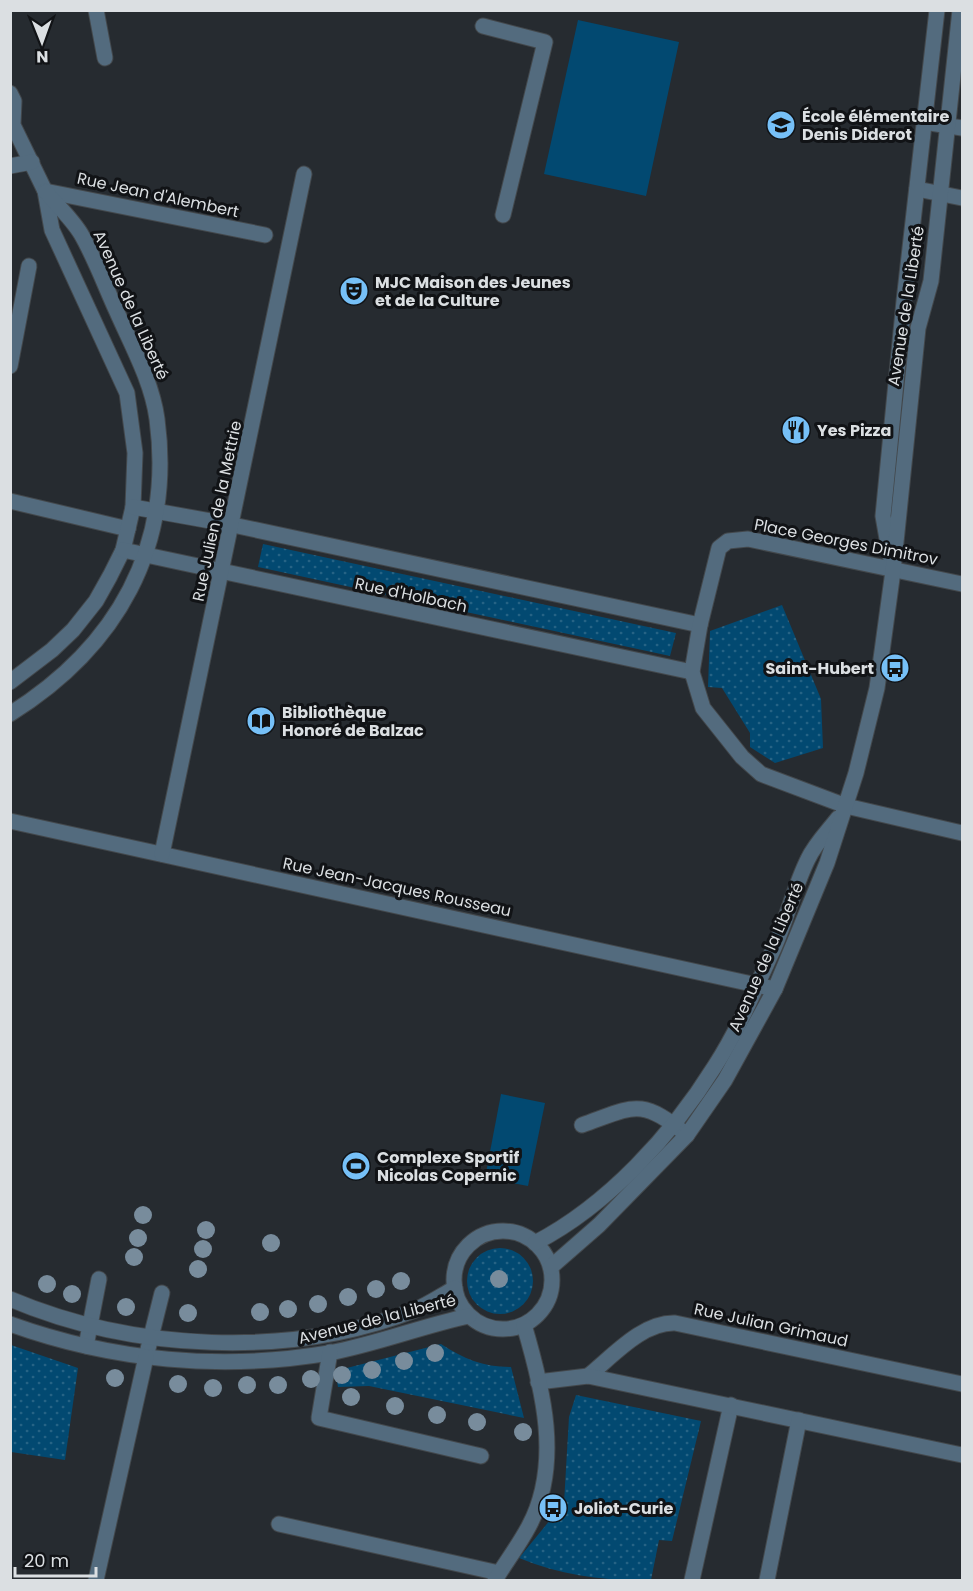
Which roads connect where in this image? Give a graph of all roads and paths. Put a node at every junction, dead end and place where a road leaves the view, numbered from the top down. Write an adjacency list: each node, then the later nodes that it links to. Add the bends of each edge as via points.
1 (96, 10): 5 (street)
2 (937, 10): 7 (street, Avenue de la Liberté)
3 (960, 10): 9 (street, Avenue de la Liberté)
4 (483, 26): 17 (street, via 546,42)
5 (105, 58)
6 (10, 93): 8 (street, Avenue de la Liberté, via 14,101)
7 (924, 122): 9 (street); 13 (street, Avenue de la Liberté)
8 (11, 125): 10 (street, Avenue de la Liberté)
9 (955, 126): 15 (street, Avenue de la Liberté)
10 (32, 162): 11 (street); 14 (street, Avenue de la Liberté)
11 (10, 166)
12 (304, 174): 28 (street, Rue Julien de la Mettrie)
13 (916, 189): 15 (street); 20 (street, Avenue de la Liberté)
14 (45, 191): 18 (street, Rue Jean d'Alembert); 26 (street, Avenue de la Liberté, via 51,230 127,393 135,453); 27 (street, Avenue de la Liberté, via 80,232 150,389 159,449)
15 (940, 193): 16 (street); 21 (street, Avenue de la Liberté, via 931,281)
16 (963, 198)
17 (502, 215)
18 (265, 235)
19 (29, 266): 22 (street)
20 (904, 301): 21 (street); 23 (street, Avenue de la Liberté)
21 (922, 305): 24 (street, Avenue de la Liberté)
22 (10, 366)
23 (897, 373): 24 (street); 32 (street, Avenue de la Liberté, via 883,516)
24 (913, 377): 32 (street, Avenue de la Liberté)
25 (10, 501): 29 (street)
26 (132, 507): 27 (street, Rue d'Holbach); 29 (street, Avenue de la Liberté)
27 (156, 512): 28 (street, Rue d'Holbach); 31 (street, Avenue de la Liberté)
28 (232, 525): 33 (street, Rue Julien de la Mettrie); 35 (street, Rue d'Holbach)
29 (128, 529): 30 (street, Avenue de la Liberté)
30 (123, 550): 31 (street, Rue d'Holbach); 37 (street, Avenue de la Liberté, via 96,601 73,630)
31 (147, 555): 33 (street, Rue d'Holbach); 38 (street, Avenue de la Liberté, via 117,615 93,647 67,673)
32 (893, 571): 34 (street, Place Georges Dimitrov); 35 (street, Place Georges Dimitrov, via 748,539 728,541 719,548); 39 (street, Avenue de la Liberté, via 877,688)
33 (223, 572): 36 (street, Rue d'Holbach); 42 (street, Rue Julien de la Mettrie)
34 (963, 584)
35 (700, 626): 36 (street, Place Georges Dimitrov)
36 (692, 672): 39 (street, Place Georges Dimitrov, via 704,708 754,768 781,783)
37 (10, 682)
38 (10, 714)
39 (846, 806): 41 (street, Place Georges Dimitrov); 43 (street, Avenue de la Liberté, via 809,857); 44 (street, Avenue de la Liberté)
40 (10, 821): 42 (street, Rue Jean-Jacques Rousseau)
41 (963, 833)
42 (162, 854): 43 (street, Rue Jean-Jacques Rousseau)
43 (757, 984): 44 (street, Rue Jean-Jacques Rousseau); 45 (street, Avenue de la Liberté, via 716,1066)
44 (775, 989): 47 (street, Avenue de la Liberté, via 741,1055)
45 (673, 1124): 46 (street, via 657,1112 631,1107); 47 (street); 48 (street, Avenue de la Liberté, via 618,1182 559,1230)
46 (582, 1125)
47 (687, 1135): 49 (street, Avenue de la Liberté, via 599,1225)
48 (535, 1243): 49 (street); 51 (street, Avenue de la Liberté, via 509,1232 482,1236 460,1257)
49 (551, 1267): 56 (street, via 548,1301)
50 (99, 1279): 57 (street)
51 (455, 1288): 54 (street, Avenue de la Liberté); 58 (street, via 416,1310 353,1328 280,1341)
52 (162, 1293): 58 (street)
53 (10, 1299): 57 (street, via 48,1316)
54 (470, 1316): 56 (street, Avenue de la Liberté, via 495,1328); 60 (street, Avenue de la Liberté)
55 (10, 1324): 59 (street, Avenue de la Liberté)
56 (524, 1325): 63 (street)
57 (89, 1326): 58 (street); 59 (street)
58 (152, 1338): 61 (street)
59 (86, 1346): 61 (street, Avenue de la Liberté)
60 (330, 1352): 61 (street, Avenue de la Liberté, via 271,1361 211,1363); 68 (street, via 319,1418)
61 (146, 1358): 71 (street)
62 (588, 1376): 63 (street); 64 (street, Rue Julian Grimaud, via 646,1329 668,1322); 65 (street)
63 (538, 1382): 70 (street, via 548,1437 542,1490 530,1525)
64 (963, 1384)
65 (731, 1405): 66 (street); 72 (street)
66 (799, 1420): 67 (street); 73 (street)
67 (963, 1455)
68 (482, 1456)
69 (279, 1524): 70 (street)
70 (497, 1577)
71 (96, 1581)
72 (692, 1581)
73 (767, 1581)

